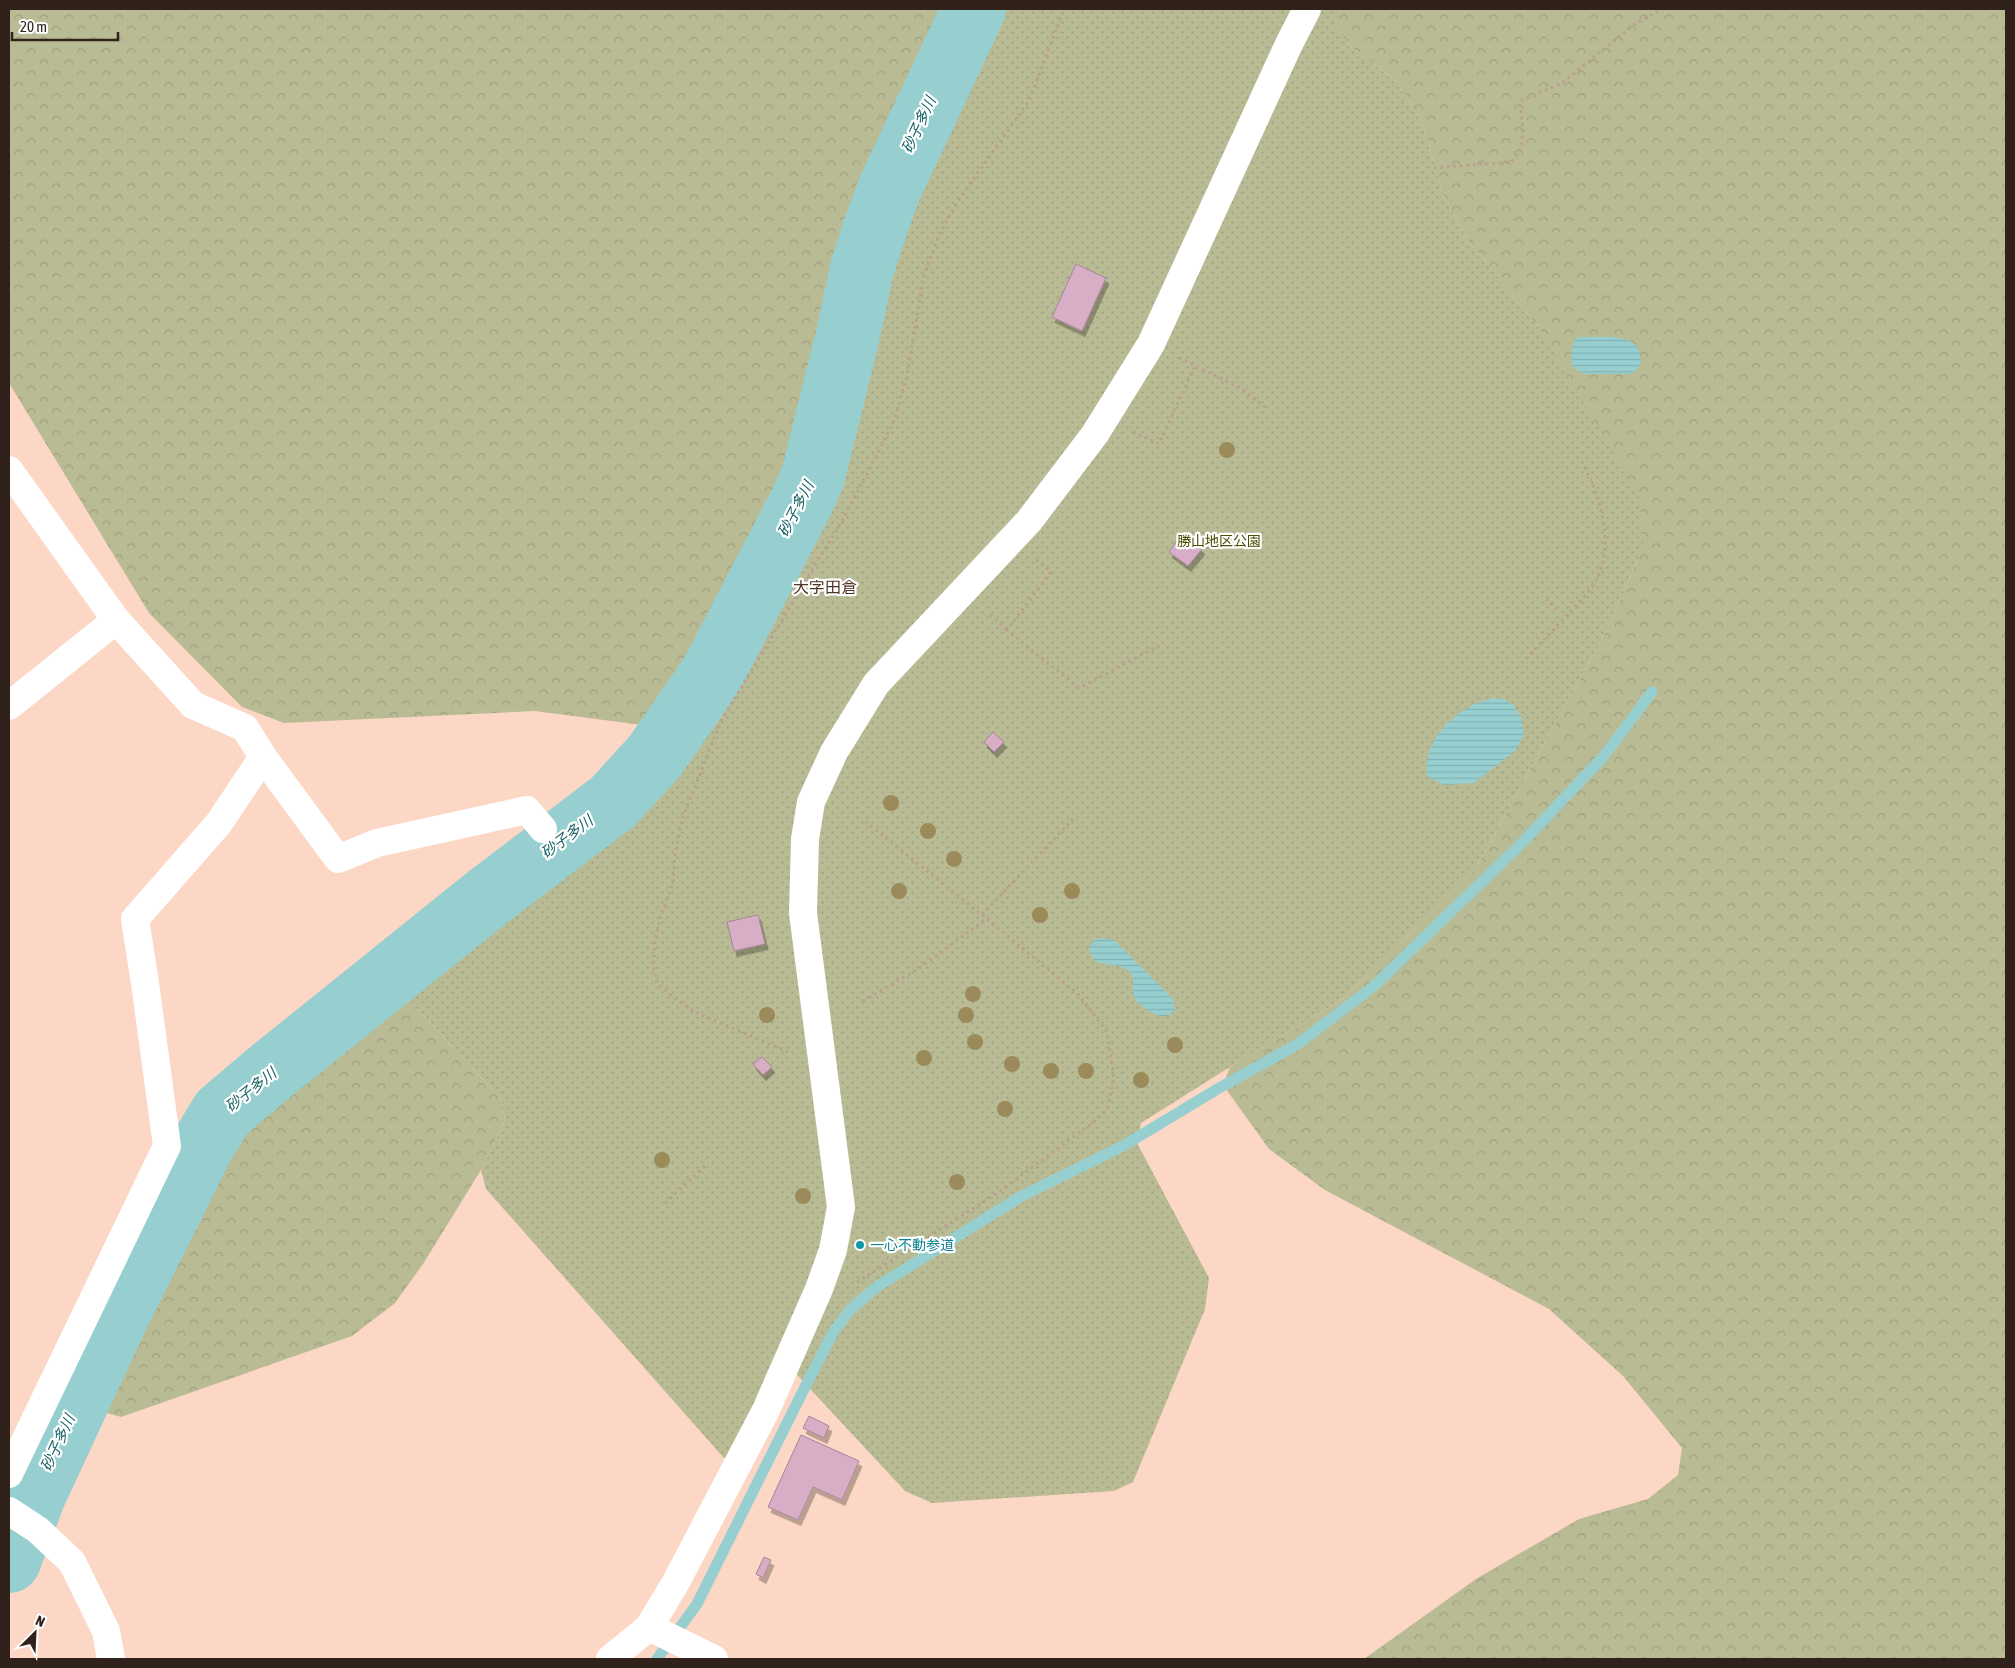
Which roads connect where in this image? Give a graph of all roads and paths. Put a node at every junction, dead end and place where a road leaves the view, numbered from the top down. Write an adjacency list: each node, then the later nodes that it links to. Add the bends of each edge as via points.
1 (1064, 9): 27 (path, via 1029,101 957,202 940,233 924,275 906,380 893,424 843,518 722,721 683,817 674,853 673,883 655,940 653,964 657,983 695,1012)
2 (1307, 9): 33 (street, via 1151,344 1095,434 1029,521 876,684 834,752 811,802 805,838 803,913 841,1207 833,1250 766,1410)
3 (1661, 9): 4 (path, via 1632,26 1562,83 1520,101 1521,149 1511,162)
4 (1434, 168)
5 (1170, 354): 6 (path)
6 (1195, 366): 7 (path, via 1239,387); 8 (path, via 1159,444)
7 (1268, 409)
8 (1127, 430)
9 (1584, 466): 18 (path, via 1596,488 1605,550 1595,582)
10 (9, 470): 15 (street)
11 (1032, 557): 16 (path, via 1051,572)
12 (1546, 599): 13 (path)
13 (1556, 609)
14 (990, 615): 16 (path)
15 (116, 620): 19 (street); 20 (street, via 193,705 246,728)
16 (1007, 630): 17 (path, via 1079,688)
17 (1164, 643)
18 (1526, 659)
19 (9, 706)
20 (263, 757): 23 (street, via 338,859 377,843 527,810); 31 (street, via 219,823 135,919 167,1146)
21 (1073, 819): 24 (path)
22 (866, 822): 24 (path)
23 (543, 829)
24 (982, 915): 25 (path)
25 (986, 919): 26 (path, via 918,969); 30 (path, via 1079,996 1107,1032 1114,1078 1107,1110 996,1194)
26 (863, 1001)
27 (790, 1053)
28 (708, 1163): 29 (path)
29 (665, 1203)
30 (850, 1286)
31 (9, 1474)
32 (9, 1511): 34 (street, via 38,1530 72,1562 106,1631)
33 (649, 1627): 35 (street); 36 (street)
34 (111, 1659)
35 (610, 1659)
36 (714, 1659)

